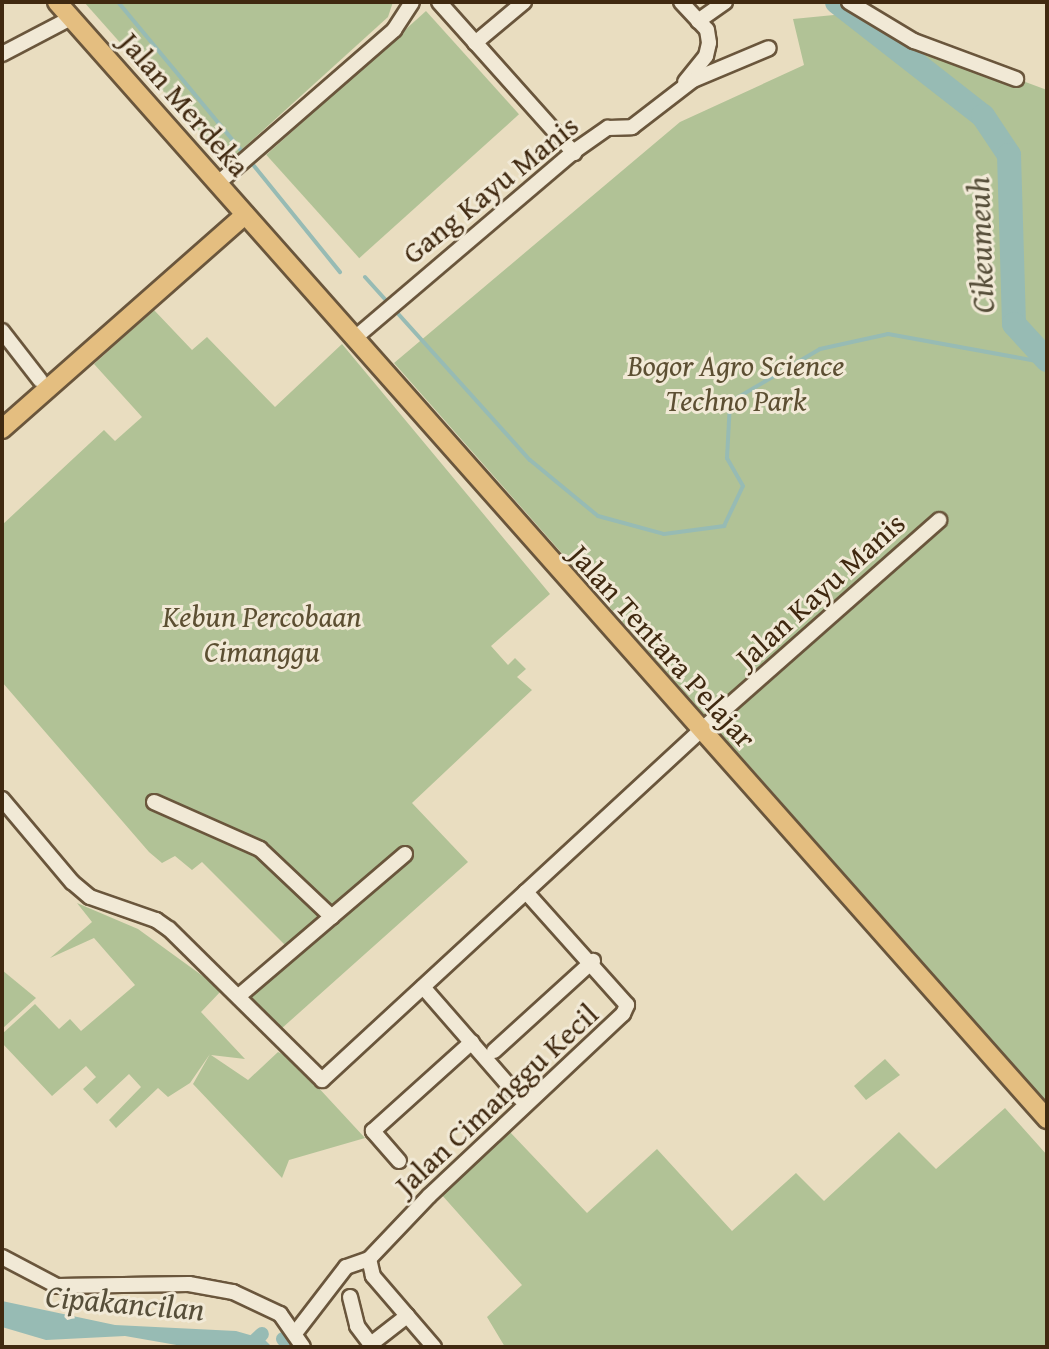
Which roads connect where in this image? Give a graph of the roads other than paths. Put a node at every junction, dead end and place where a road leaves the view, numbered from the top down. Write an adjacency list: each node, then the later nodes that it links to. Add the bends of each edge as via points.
1 (57, 2): 8 (main road, Jalan Merdeka)
2 (412, 2): 16 (street, via 394,30)
3 (439, 2): 10 (street)
4 (524, 2): 10 (street)
5 (681, 2): 9 (street)
6 (725, 2): 9 (street)
7 (849, 2): 13 (street, via 914,41)
8 (71, 18): 12 (street); 16 (main road, Jalan Merdeka)
9 (698, 21): 14 (street, via 707,30 706,56)
10 (475, 43): 15 (street)
11 (769, 48): 14 (street, Gang Kayu Manis)
12 (2, 54)
13 (1016, 79)
14 (682, 86): 15 (street, Gang Kayu Manis, via 632,127 608,128)
15 (574, 153): 20 (street, Gang Kayu Manis, via 379,312)
16 (217, 184): 17 (main road, Jalan Merdeka)
17 (242, 211): 18 (main road); 20 (main road, Jalan Tentara Pelajar)
18 (147, 294): 21 (main road); 23 (main road)
19 (2, 331): 21 (street)
20 (356, 337): 25 (main road, Jalan Tentara Pelajar)
21 (40, 380): 22 (main road)
22 (2, 413)
23 (2, 429)
24 (939, 520): 25 (street, Jalan Kayu Manis)
25 (700, 731): 29 (street); 37 (main road, Jalan Tentara Pelajar)
26 (2, 799): 33 (street, via 81,890 156,920)
27 (154, 802): 30 (street, via 260,849)
28 (405, 854): 30 (street)
29 (526, 892): 31 (street, Jalan Cimanggu Kecil); 32 (street)
30 (332, 917): 33 (street)
31 (593, 961): 35 (street); 40 (street, Jalan Cimanggu Kecil, via 623,995 623,1014)
32 (423, 987): 33 (street, via 322,1080); 34 (street)
33 (240, 995)
34 (472, 1042): 36 (street); 38 (street, via 373,1131)
35 (494, 1051)
36 (520, 1098)
37 (1047, 1119)
38 (399, 1161)
39 (2, 1257): 43 (street, via 57,1286 189,1284 233,1292 280,1314)
40 (369, 1259): 42 (street, via 373,1276); 43 (street, Jalan Cimanggu Kecil, via 346,1267)
41 (350, 1297): 44 (street, via 357,1326)
42 (407, 1316): 44 (street); 46 (street)
43 (296, 1332): 45 (street)
44 (372, 1346)
45 (303, 1347)
46 (434, 1347)

